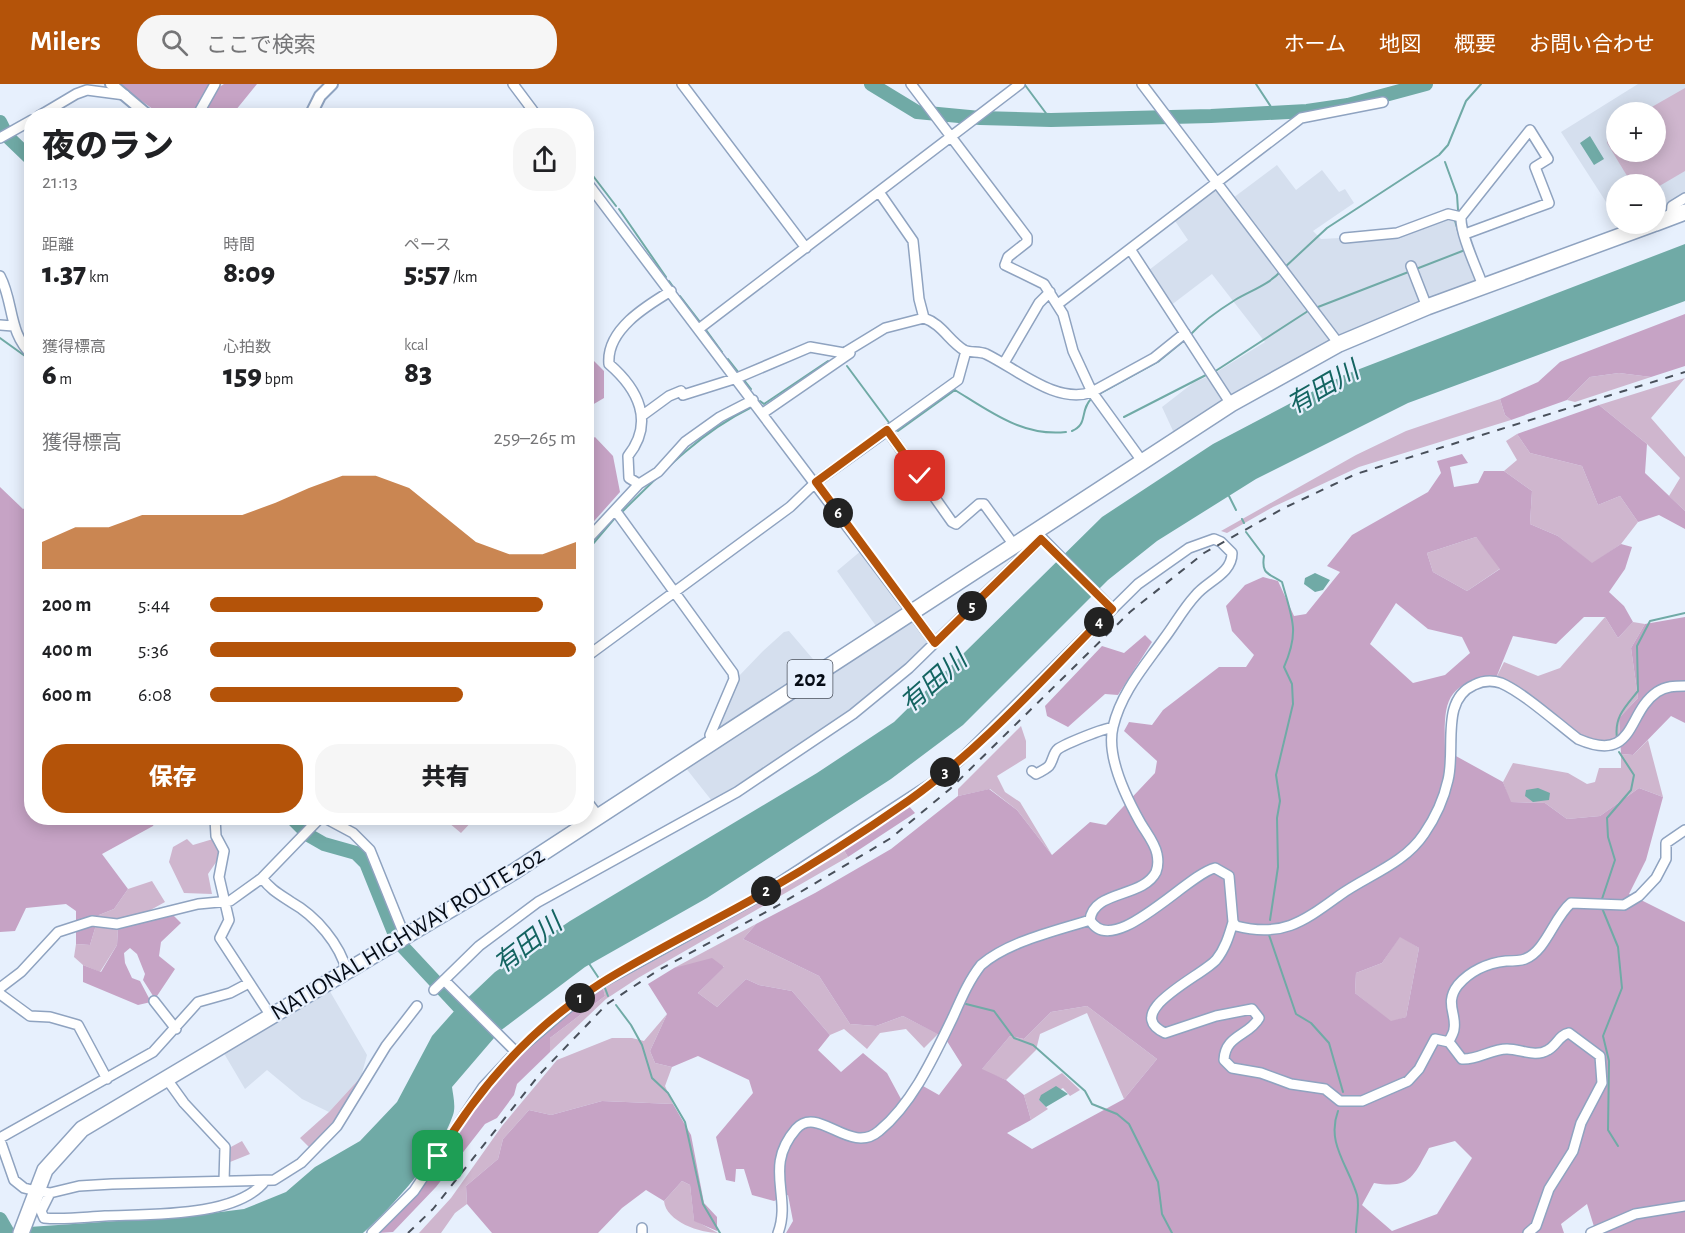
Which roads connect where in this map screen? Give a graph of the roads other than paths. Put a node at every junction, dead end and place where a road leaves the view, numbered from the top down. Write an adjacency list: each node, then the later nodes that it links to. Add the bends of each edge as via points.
1 (111, 84): 9 (street)
2 (214, 84): 13 (street)
3 (332, 84): 14 (street)
4 (513, 84): 15 (street)
5 (682, 84): 28 (street)
6 (911, 84): 17 (street)
7 (1020, 84): 17 (street)
8 (1142, 84): 19 (street)
9 (126, 95): 11 (street, via 87,90); 12 (street)
10 (1383, 102): 19 (street, via 1301,118)
11 (52, 108)
12 (142, 108)
13 (201, 108)
14 (314, 108)
15 (531, 108)
16 (24, 124): 18 (street)
17 (951, 137): 21 (street); 34 (street, via 1027,237 1027,242 1008,257 1005,265 1038,280)
18 (0, 138)
19 (1217, 182): 29 (street); 43 (street)
20 (594, 191): 33 (street)
21 (879, 192): 28 (street); 37 (street, via 913,241)
22 (1685, 198): 24 (street, via 1672,206)
23 (1461, 217): 25 (street); 25 (street, via 1530,130 1548,159 1535,167 1549,203); 27 (street, via 1448,214 1397,233)
24 (1666, 219)
25 (1465, 234): 32 (street)
26 (1625, 234): 32 (highway, NATIONAL HIGHWAY ROUTE 202 / 202)
27 (1345, 238)
28 (806, 248): 40 (street)
29 (1130, 249): 35 (street); 41 (street)
30 (1412, 269): 36 (street)
31 (0, 276): 39 (street, via 9,297)
32 (1483, 286): 36 (highway, NATIONAL HIGHWAY ROUTE 202 / 202)
33 (671, 291): 40 (street); 52 (street, via 646,306 613,339 608,354 609,364 627,379)
34 (1050, 292): 35 (street); 46 (street, via 1039,303)
35 (1058, 304): 48 (street, via 1073,351)
36 (1427, 307): 43 (highway, NATIONAL HIGHWAY ROUTE 202 / 202)
37 (924, 318): 44 (street, via 885,328); 45 (street)
38 (0, 325): 39 (street)
39 (13, 326): 42 (street)
40 (700, 328): 47 (street)
41 (1187, 337): 48 (street); 50 (street)
42 (24, 343)
43 (1339, 344): 50 (highway, NATIONAL HIGHWAY ROUTE 202 / 202)
44 (853, 350): 47 (street, via 835,354 810,347); 51 (street)
45 (966, 351): 46 (street, via 984,353); 53 (street, via 958,380)
46 (1004, 363): 48 (street, via 1052,392)
47 (737, 378): 49 (street); 52 (street, via 683,395 681,391)
48 (1094, 395): 54 (street)
49 (753, 400): 51 (street); 56 (street, via 685,442 658,471)
50 (1231, 404): 54 (highway, NATIONAL HIGHWAY ROUTE 202 / 202)
51 (763, 413): 55 (street)
52 (643, 415): 56 (street, via 635,447 628,456 629,478)
53 (891, 428): 55 (street); 60 (street, via 952,522 956,524 984,504)
54 (1142, 461): 59 (highway, NATIONAL HIGHWAY ROUTE 202 / 202)
55 (816, 482): 61 (street, via 790,507); 63 (street)
56 (639, 484): 57 (street)
57 (615, 510): 58 (street); 61 (street)
58 (594, 532)
59 (1039, 534): 60 (highway, NATIONAL HIGHWAY ROUTE 202 / 202); 62 (street); 64 (street)
60 (1014, 545): 63 (highway, NATIONAL HIGHWAY ROUTE 202 / 202)
61 (674, 592): 65 (street); 68 (street, via 733,673 734,679 710,735)
62 (1112, 609): 67 (street, via 1138,584 1189,548 1214,539 1232,553 1232,560 1222,574 1195,595 1140,670); 94 (street, via 960,760 924,789 754,898 601,983)
63 (913, 611): 64 (street); 68 (highway, NATIONAL HIGHWAY ROUTE 202 / 202)
64 (935, 643): 84 (street, via 845,719 736,792 538,902 479,946)
65 (594, 651)
66 (1685, 686): 81 (street, via 1670,686 1658,692 1630,733 1604,746 1578,739 1499,683 1477,683 1465,689 1453,705 1453,753 1443,798 1423,835 1409,850 1301,923 1272,930 1245,928)
67 (1112, 728): 69 (street, via 1106,727 1056,750 1048,766 1036,774); 80 (street, via 1115,760 1129,803 1157,853 1157,870 1150,881 1094,908)
68 (713, 742): 71 (highway, NATIONAL HIGHWAY ROUTE 202 / 202)
69 (1032, 771)
70 (594, 810): 71 (street)
71 (599, 817): 72 (highway, NATIONAL HIGHWAY ROUTE 202 / 202)
72 (594, 820)
73 (215, 825): 79 (street, via 216,836 225,851 219,877)
74 (314, 825): 78 (street)
75 (336, 825): 82 (street, via 353,833 370,850)
76 (586, 825): 82 (highway, NATIONAL HIGHWAY ROUTE 202 / 202)
77 (1685, 830): 93 (street, via 1666,843 1666,859 1656,878 1639,896 1624,905 1571,903 1534,953 1525,959 1494,962 1479,968 1458,985 1450,1012 1455,1029)
78 (262, 878): 79 (street); 83 (street, via 276,894 324,929)
79 (223, 903): 85 (street, via 229,920 220,938); 86 (street, via 198,904 117,924 92,921 58,932 21,972)
80 (1090, 921): 81 (street, via 1097,929 1115,932 1143,918 1176,891 1215,868 1229,876); 104 (street, via 1018,945 981,965 916,1086 892,1119 873,1136 852,1138 817,1122 803,1123 795,1130 778,1167 783,1220)
81 (1233, 922): 93 (street, via 1214,962 1152,1009 1152,1023 1157,1029 1165,1033 1178,1031 1216,1016 1252,1009 1259,1018 1231,1040 1224,1052 1227,1065 1291,1084 1319,1087 1348,1102 1362,1101 1408,1081 1435,1039)
82 (405, 937): 83 (highway, NATIONAL HIGHWAY ROUTE 202 / 202)
83 (347, 972): 91 (highway, NATIONAL HIGHWAY ROUTE 202 / 202)
84 (444, 980): 87 (street); 94 (street)
85 (249, 983): 91 (street); 92 (street, via 198,1002)
86 (0, 988)
87 (434, 990)
88 (0, 994): 96 (street, via 30,1016 78,1025)
89 (154, 1001): 92 (street)
90 (417, 1006): 99 (street, via 322,1144 285,1174)
91 (271, 1016): 95 (highway, NATIONAL HIGHWAY ROUTE 202 / 202)
92 (176, 1029): 96 (street, via 153,1052)
93 (1449, 1042): 105 (street, via 1462,1059 1470,1060 1508,1049 1535,1054 1548,1050 1569,1033 1600,1056 1602,1083 1581,1123 1574,1152 1549,1189 1536,1226)
94 (516, 1052): 103 (street, via 464,1112 414,1191)
95 (166, 1078): 98 (street, via 225,1147); 100 (highway, NATIONAL HIGHWAY ROUTE 202 / 202, via 82,1129 54,1159)
96 (107, 1079): 97 (street)
97 (0, 1139): 100 (street, via 14,1180 24,1188)
98 (224, 1181): 99 (street); 100 (street, via 79,1186)
99 (265, 1181): 100 (street, via 259,1189 226,1203 162,1214 44,1218)
100 (43, 1192): 102 (highway, NATIONAL HIGHWAY ROUTE 202 / 202)
101 (1685, 1206): 106 (street, via 1635,1214)
102 (21, 1233)
103 (372, 1233)
104 (778, 1233)
105 (1528, 1233)
106 (1592, 1233)

